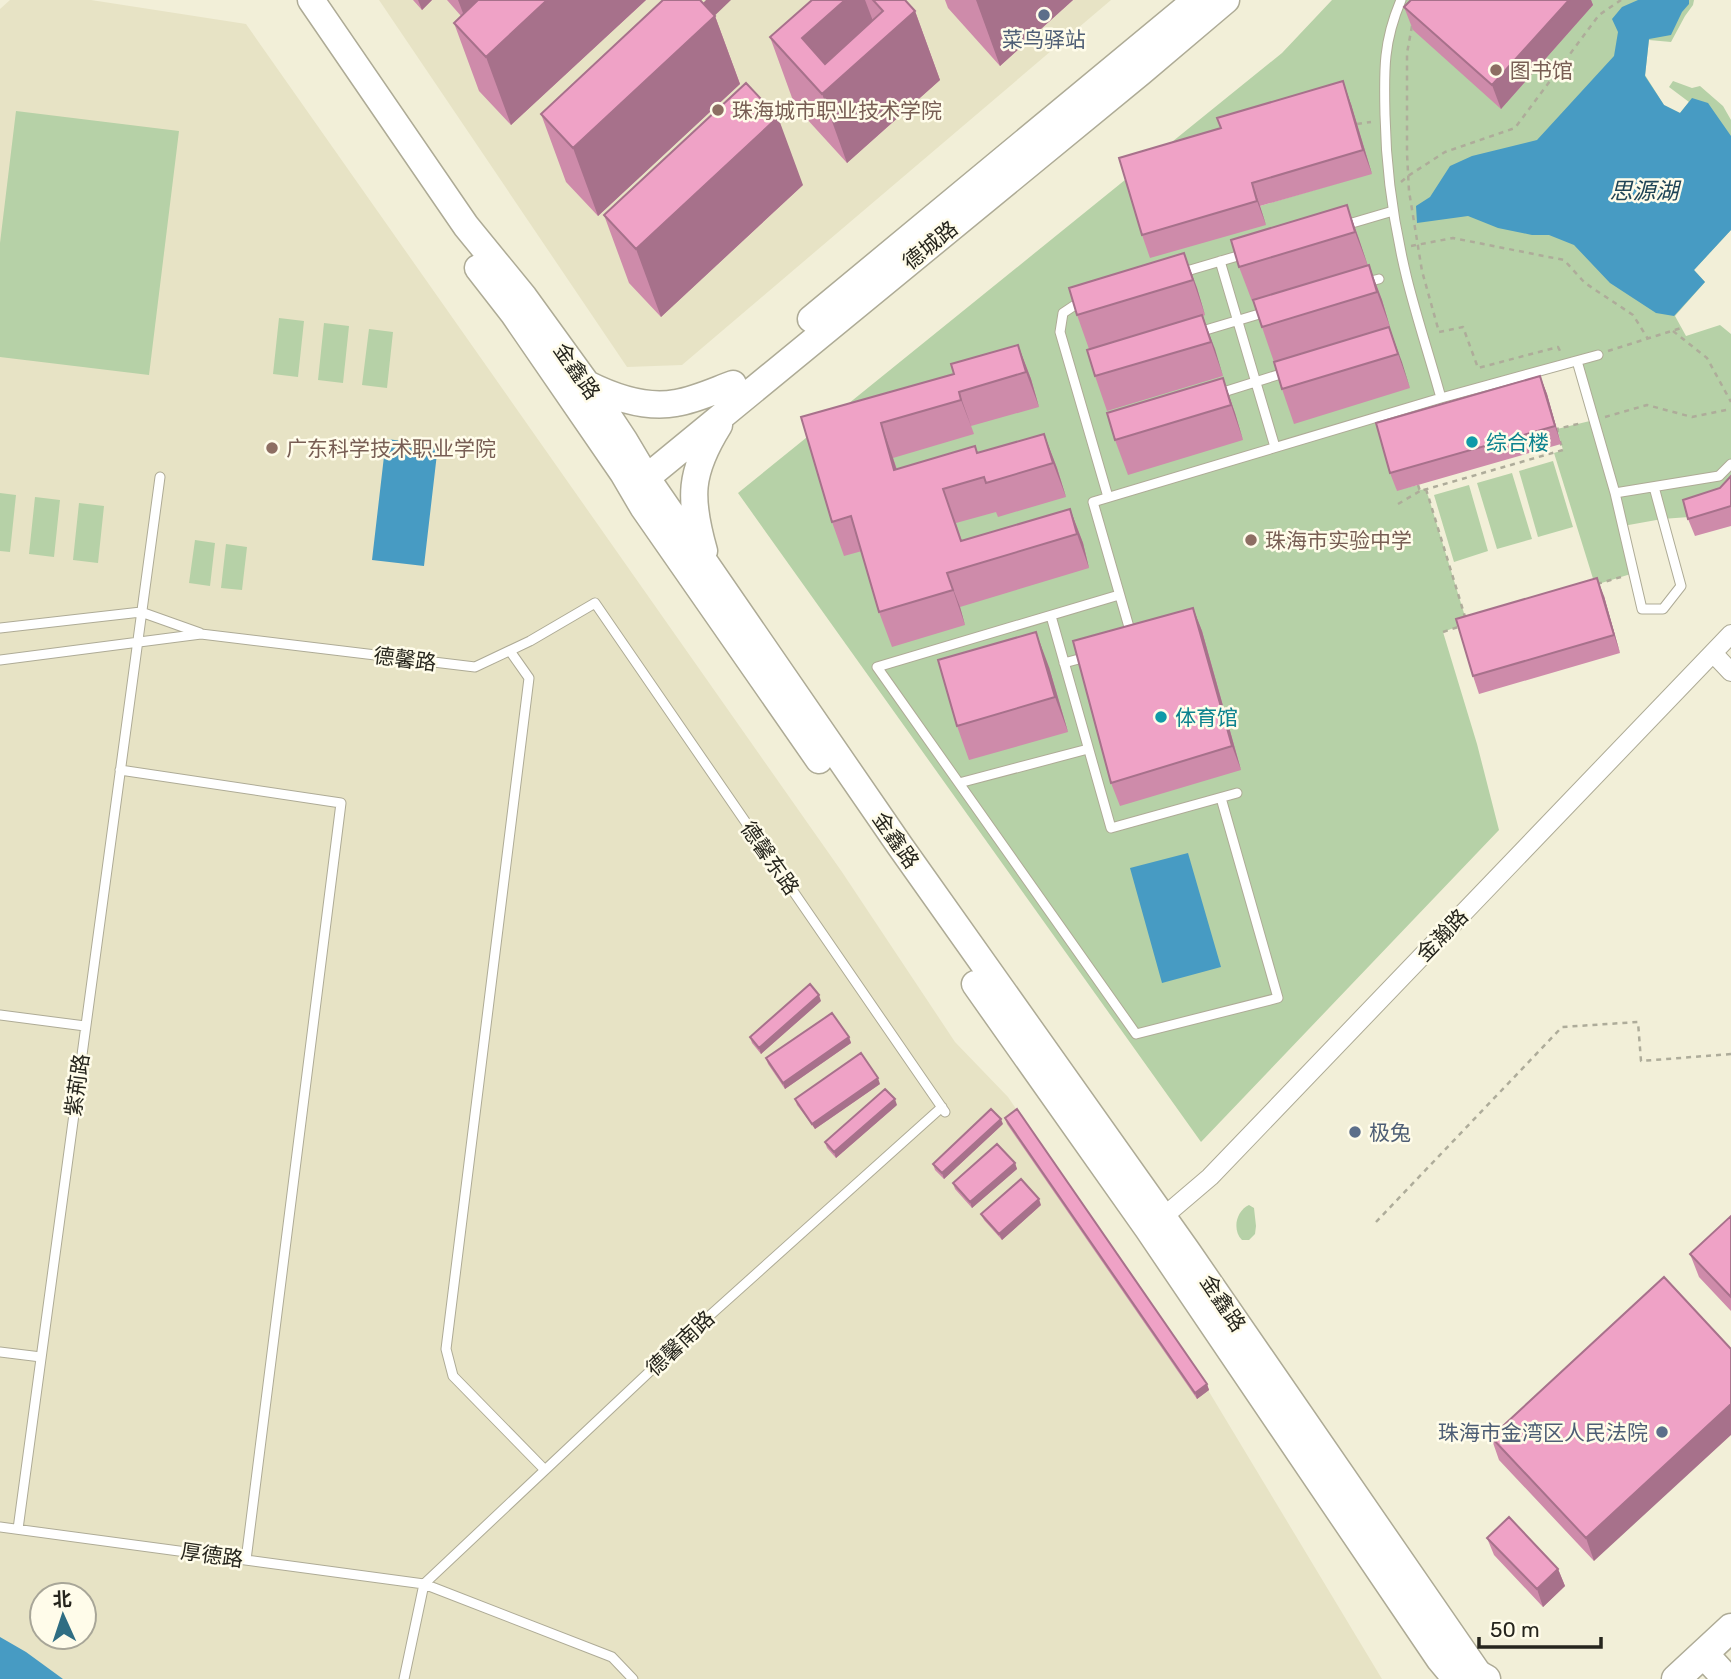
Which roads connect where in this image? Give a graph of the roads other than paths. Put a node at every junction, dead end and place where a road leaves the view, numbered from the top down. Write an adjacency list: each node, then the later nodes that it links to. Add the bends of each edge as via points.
1 (294, 0): 27 (street, 金鑫路, via 463,250)
2 (311, 0): 21 (street, 金鑫路, via 466,226)
3 (1196, 0): 22 (street, 德城路)
4 (1226, 0): 22 (street, 德城路)
5 (1401, 0): 6 (lane, via 1387,39 1384,66 1386,155)
6 (1393, 211): 7 (lane); 24 (lane)
7 (1326, 230)
8 (1260, 250): 9 (lane)
9 (1220, 261): 10 (lane); 15 (lane)
10 (1168, 276)
11 (1379, 279): 12 (lane)
12 (1353, 286)
13 (1090, 299): 31 (lane, via 1063,313 1059,332)
14 (1276, 309): 15 (lane)
15 (1237, 320): 16 (lane); 20 (lane)
16 (1186, 336)
17 (1598, 355): 18 (lane)
18 (1577, 361): 24 (lane); 30 (lane)
19 (1295, 370): 20 (lane)
20 (1256, 382): 23 (lane); 25 (lane)
21 (587, 384): 22 (street, via 650,405); 27 (street, 金鑫路)
22 (731, 397): 27 (street, 德城路); 32 (street, via 707,445 694,486 697,527)
23 (1204, 397)
24 (1441, 398): 25 (lane)
25 (1275, 447): 31 (lane)
26 (1731, 464): 29 (lane, via 1719,476)
27 (634, 475): 32 (street, 金鑫路); 56 (street, 金鑫路, via 651,518 870,833)
28 (160, 477): 35 (lane, 紫荊路)
29 (1654, 486): 30 (lane); 30 (lane, via 1681,586 1663,609 1642,608)
30 (1615, 493)
31 (1108, 497): 33 (lane, via 1093,502)
32 (710, 569): 56 (street, 金鑫路)
33 (1119, 595): 36 (lane); 41 (lane)
34 (594, 603): 42 (lane, 德馨路); 55 (lane, 德馨东路)
35 (141, 612): 37 (lane, 德馨路); 38 (lane, 德馨路); 40 (lane, 紫荊路)
36 (1051, 616): 46 (lane); 50 (lane, via 877,667)
37 (0, 628)
38 (201, 634): 40 (lane, 德馨路); 42 (lane, 德馨路, via 475,667)
39 (1731, 634): 44 (street, 金瀚路)
40 (137, 641): 45 (lane, 德馨路); 49 (lane, 紫荊路)
41 (1133, 643)
42 (510, 651): 59 (lane, via 529,678 446,1349 453,1376)
43 (1099, 653): 46 (lane)
44 (1713, 653): 47 (street); 56 (street, 金瀚路, via 1210,1177)
45 (0, 660)
46 (1064, 663): 48 (lane)
47 (1731, 672)
48 (1088, 749): 50 (lane); 52 (lane, via 1111,828)
49 (120, 770): 54 (lane, 紫荊路); 62 (lane, via 341,803)
50 (959, 783): 52 (lane, via 1136,1034 1278,998)
51 (1237, 793): 52 (lane)
52 (1221, 798)
53 (0, 1015): 54 (lane)
54 (85, 1026): 58 (lane, 紫荊路)
55 (944, 1110): 59 (lane, 德馨南路, via 697,1327)
56 (1156, 1223): 66 (street, 金鑫路)
57 (0, 1352): 58 (lane)
58 (41, 1357): 61 (lane, 紫荊路)
59 (545, 1470): 63 (lane, 德馨南路)
60 (0, 1527): 61 (lane, 厚德路)
61 (18, 1529): 62 (lane, 厚德路)
62 (246, 1560): 63 (lane, 厚德路)
63 (424, 1584): 67 (lane); 68 (lane, 厚德路, via 612,1657)
64 (1731, 1628): 65 (main road)
65 (1704, 1654): 69 (main road); 70 (main road)
66 (1475, 1678)
67 (404, 1679)
68 (633, 1679)
69 (1676, 1679)
70 (1727, 1679)

